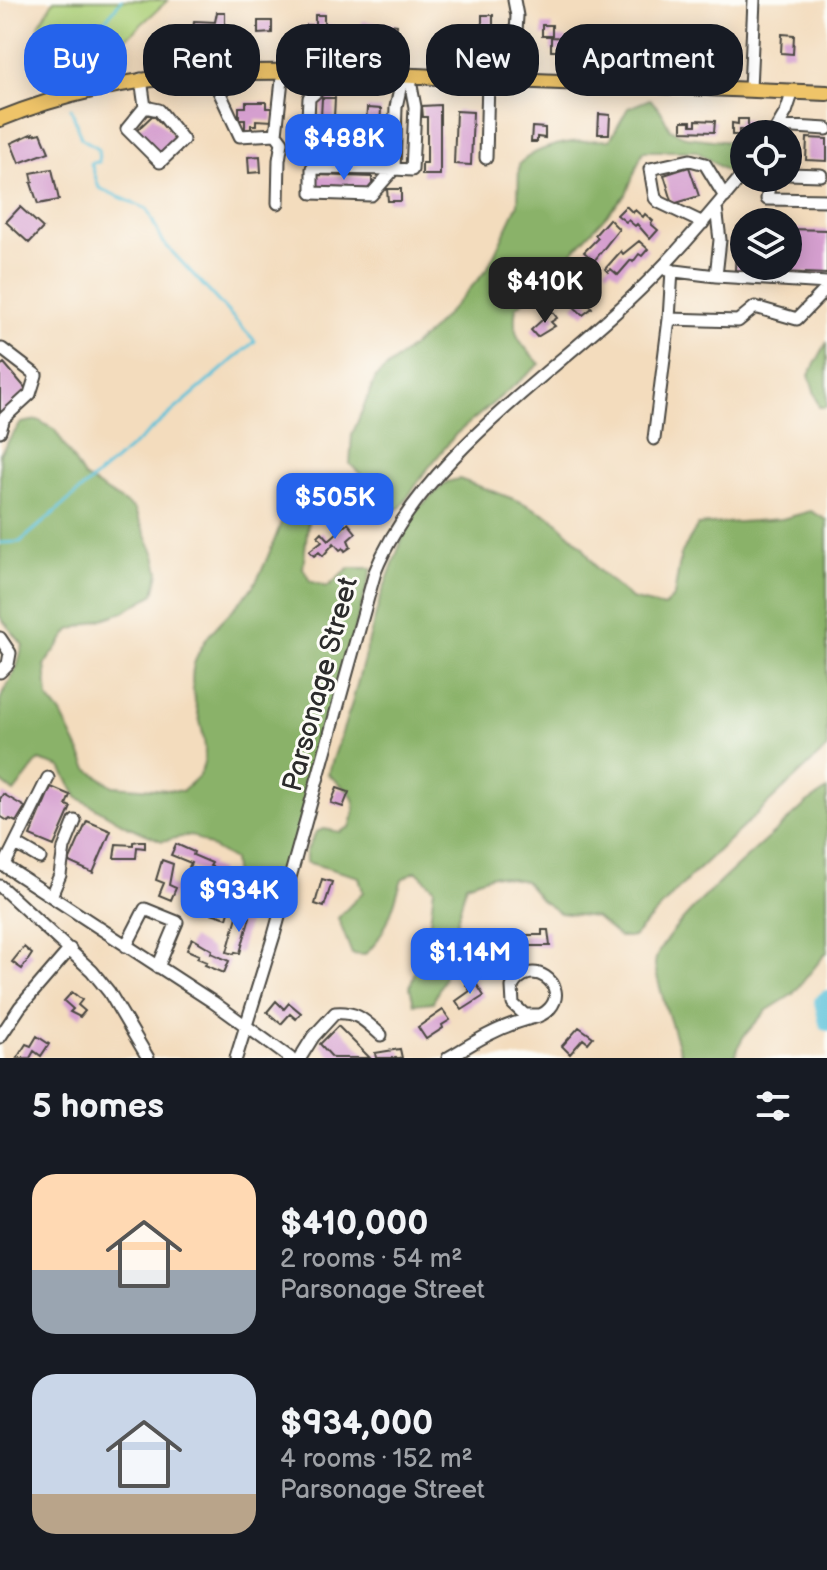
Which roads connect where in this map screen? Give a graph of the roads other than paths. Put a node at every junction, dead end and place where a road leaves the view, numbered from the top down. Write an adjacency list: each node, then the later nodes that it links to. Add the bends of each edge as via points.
1 (514, 0): 3 (street)
2 (754, 0): 7 (street)
3 (516, 24)
4 (141, 79): 15 (street); 18 (main road)
5 (539, 81): 7 (main road)
6 (410, 89): 17 (street)
7 (750, 89): 8 (main road)
8 (793, 91): 9 (main road); 19 (street)
9 (827, 93)
10 (221, 96): 22 (street, via 240,136)
11 (280, 96): 22 (street)
12 (311, 96): 23 (street)
13 (399, 96): 16 (street)
14 (488, 96): 24 (street)
15 (145, 107): 15 (street, via 159,110 183,140 160,162 127,129)
16 (396, 107): 17 (street); 25 (street)
17 (415, 107): 25 (street, via 412,170)
18 (0, 119)
19 (780, 120)
20 (802, 129): 21 (street)
21 (827, 129)
22 (276, 134): 32 (street, via 282,142)
23 (307, 138)
24 (486, 158)
25 (394, 169): 25 (street, via 312,168 312,193 371,195)
26 (802, 174): 27 (street)
27 (821, 175)
28 (730, 191): 30 (street, Parsonage Street)
29 (768, 192): 31 (street, via 767,199)
30 (725, 197): 33 (street, Parsonage Street); 34 (street, via 705,164 690,160 650,169 655,198)
31 (827, 200)
32 (278, 203)
33 (716, 207): 34 (street, Parsonage Street); 36 (street)
34 (703, 223): 35 (street, Parsonage Street)
35 (667, 270): 36 (street); 38 (street); 55 (street, Parsonage Street, via 477,435 412,506 386,545)
36 (716, 276): 37 (street)
37 (827, 286): 38 (street, via 797,319 755,307 738,321)
38 (669, 319): 41 (street)
39 (1, 349): 40 (street, via 36,375 30,394 4,418)
40 (0, 431)
41 (654, 439)
42 (0, 638): 43 (street, via 10,653)
43 (0, 672)
44 (48, 778): 46 (street)
45 (75, 821): 50 (street)
46 (16, 844): 47 (street); 48 (street)
47 (40, 858)
48 (2, 865): 50 (street)
49 (0, 886): 52 (street)
50 (51, 896): 51 (street)
51 (126, 946): 53 (street); 53 (street, via 145,909 177,922)
52 (70, 949): 57 (street); 58 (street, via 109,992)
53 (158, 967): 55 (street)
54 (541, 1015): 62 (street, via 493,1030)
55 (247, 1025): 59 (street, Parsonage Street); 60 (street)
56 (381, 1035): 61 (street, via 358,1015 335,1013)
57 (0, 1037)
58 (148, 1058)
59 (236, 1058)
60 (290, 1058)
61 (300, 1058)
62 (448, 1058)

